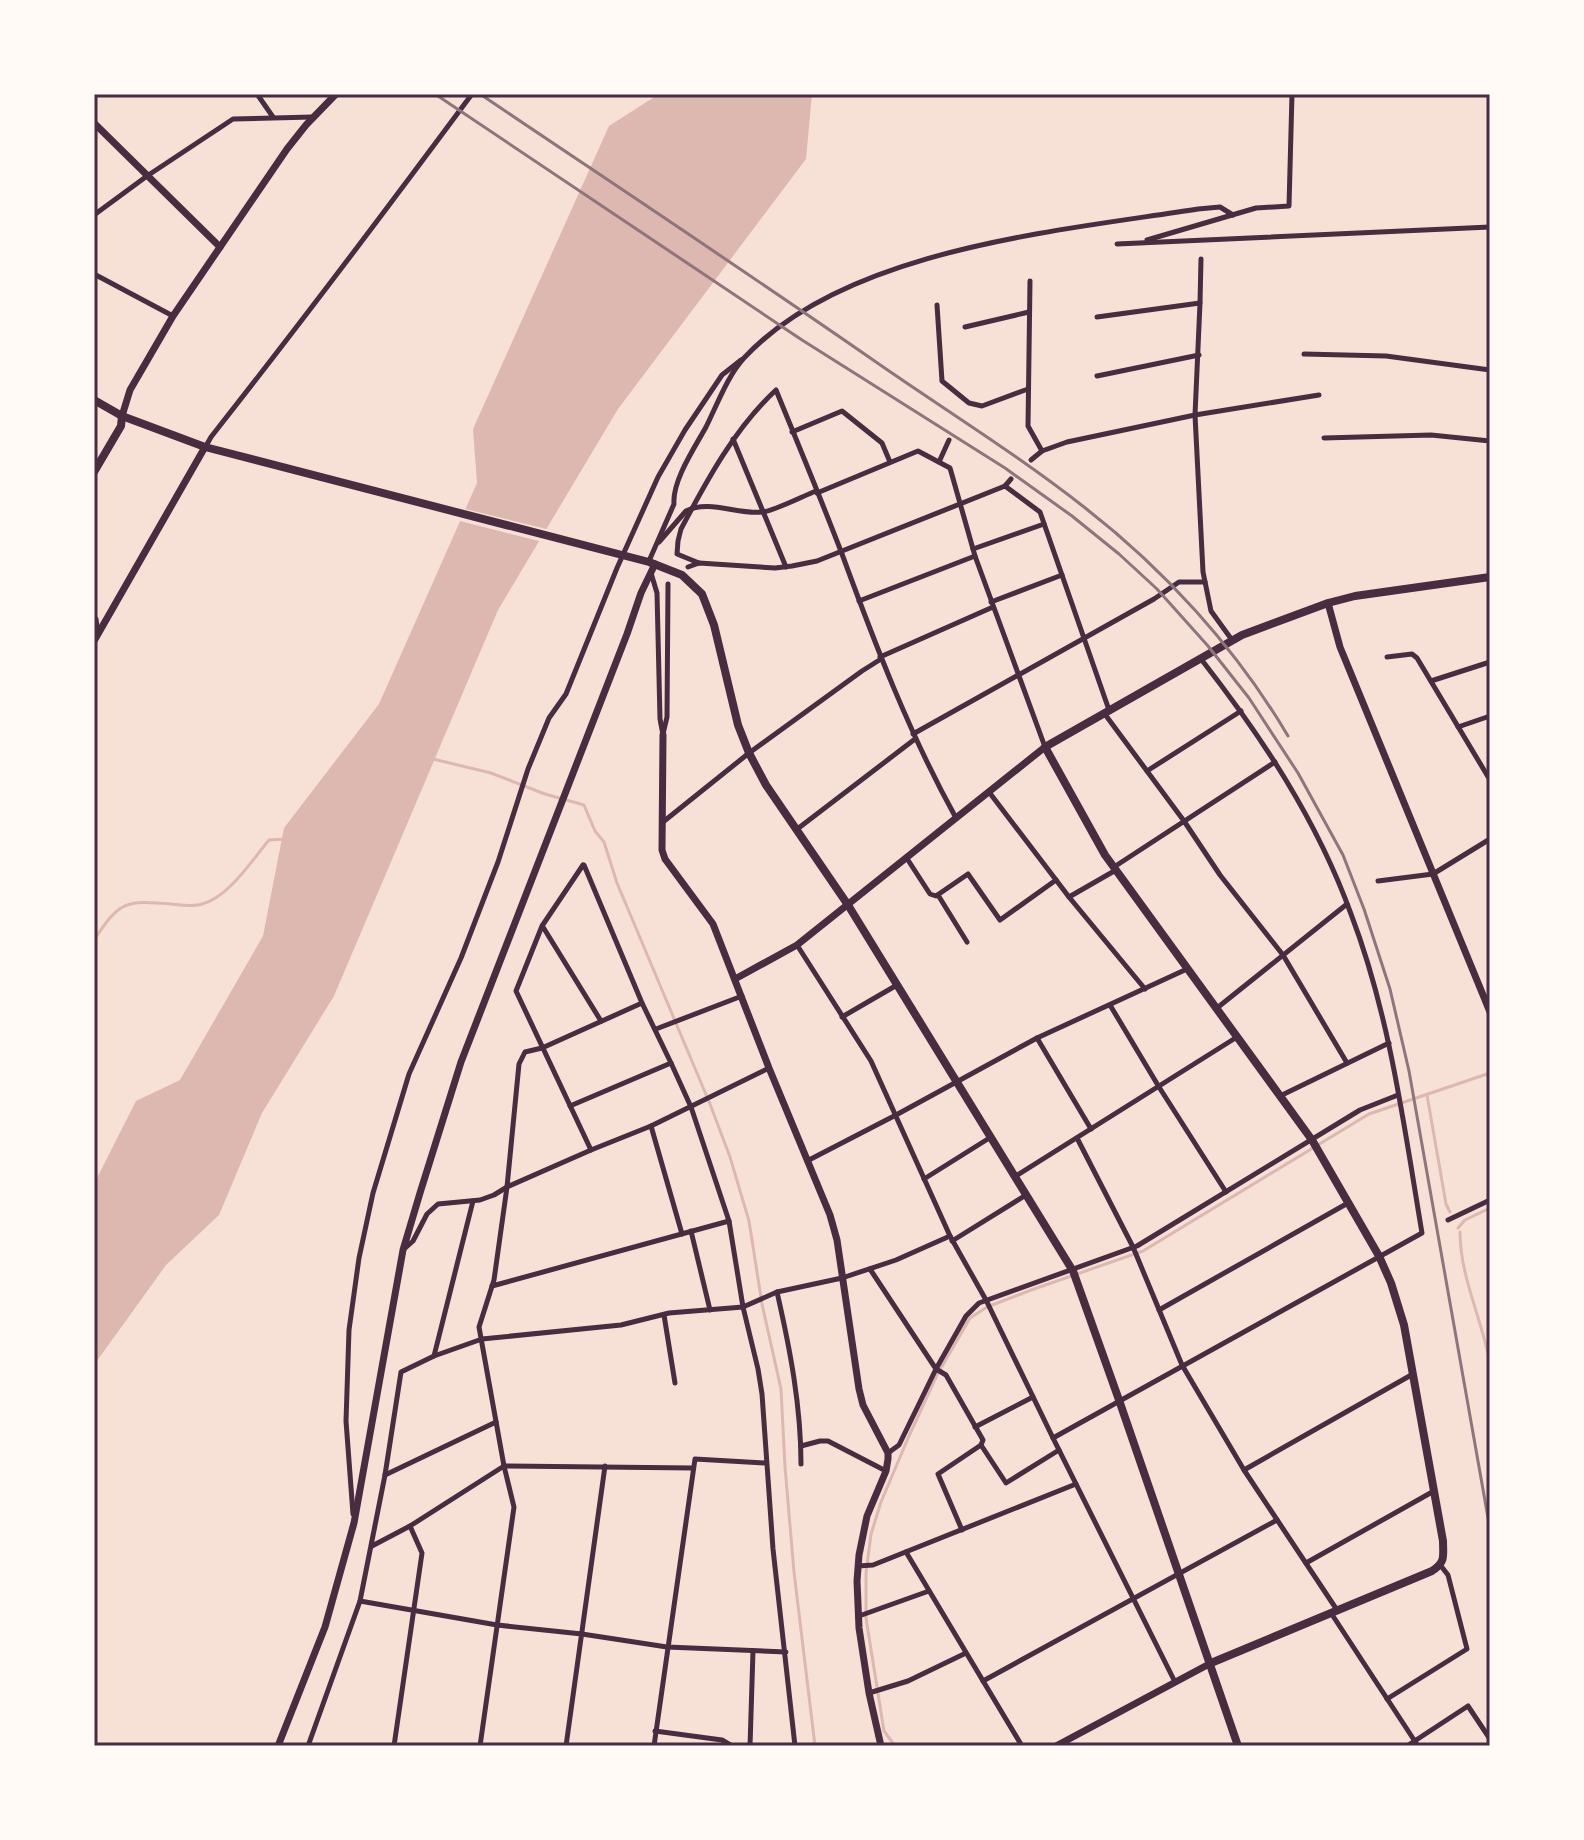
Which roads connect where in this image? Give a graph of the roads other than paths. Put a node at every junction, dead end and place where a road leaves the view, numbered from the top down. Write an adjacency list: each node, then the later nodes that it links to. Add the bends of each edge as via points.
1 (257, 94): 6 (street)
2 (336, 94): 5 (street)
3 (472, 94): 41 (street, via 211,437)
4 (1292, 94): 10 (street, via 1289,206)
5 (312, 117): 6 (street); 14 (street)
6 (274, 118): 8 (street, via 233,119)
7 (94, 123): 8 (street)
8 (147, 176): 9 (street); 14 (street)
9 (94, 215)
10 (1233, 215): 12 (street); 26 (street, via 1220,207 1209,208 1039,233 901,267 808,307)
11 (1490, 227): 12 (street)
12 (1136, 243): 13 (street)
13 (1117, 244)
14 (220, 247): 21 (street)
15 (1201, 259): 18 (street)
16 (94, 274): 21 (street)
17 (1030, 281): 20 (street)
18 (1200, 303): 22 (street); 25 (street)
19 (937, 305): 32 (street, via 942,381)
20 (1029, 312): 23 (street); 29 (street)
21 (173, 316): 35 (street, via 130,390)
22 (1097, 317)
23 (965, 327)
24 (1304, 354): 27 (street, via 1386,356)
25 (1199, 355): 28 (street); 34 (street)
26 (741, 360): 54 (street, via 683,470); 194 (street, via 722,375 658,477 566,694 549,718 461,958 409,1074 373,1193 349,1330 346,1421)
27 (1490, 370)
28 (1097, 376)
29 (1028, 389): 32 (street, via 982,406); 42 (street, via 1028,426)
30 (1319, 395): 34 (street)
31 (94, 400): 35 (main road)
32 (974, 404): 33 (street)
33 (968, 412)
34 (1195, 415): 42 (street); 64 (street)
35 (122, 416): 41 (main road); 46 (main road)
36 (792, 432): 38 (street, via 776,390); 44 (street, via 842,411 882,443); 49 (street)
37 (1324, 438): 40 (street, via 1431,435)
38 (733, 439): 51 (street); 52 (street)
39 (949, 440): 45 (street)
40 (1490, 441)
41 (210, 448): 59 (main road); 70 (street)
42 (1042, 451): 43 (street)
43 (1031, 460)
44 (890, 462): 45 (street, via 918,451); 49 (street)
45 (939, 462): 50 (street, via 950,468)
46 (94, 472)
47 (1011, 479): 48 (street)
48 (1005, 486): 50 (street); 53 (street, via 1040,512)
49 (816, 492): 52 (street); 56 (street)
50 (959, 504): 55 (street); 56 (street)
51 (692, 508): 52 (street); 54 (street); 58 (street, via 677,554)
52 (763, 512): 61 (street)
53 (1044, 524): 55 (street); 62 (street)
54 (656, 546): 59 (street)
55 (973, 549): 57 (street)
56 (841, 552): 61 (street); 66 (street)
57 (975, 556): 66 (street); 68 (street)
58 (699, 563): 60 (street); 61 (street)
59 (649, 565): 83 (street, via 657,593); 86 (main road, via 682,575 705,599); 156 (street, via 461,1062)
60 (688, 567)
61 (786, 567)
62 (1062, 575): 68 (street); 71 (street)
63 (1490, 577): 67 (main road)
64 (1205, 582): 71 (street, via 1179,582); 72 (street, via 1211,611)
65 (668, 584): 83 (street)
66 (859, 601): 74 (street)
67 (1328, 603): 72 (main road); 98 (street, via 1340,647)
68 (992, 605): 74 (street); 77 (street)
69 (94, 618): 70 (street)
70 (96, 638)
71 (1084, 638): 77 (street); 80 (street)
72 (1232, 640): 75 (main road)
73 (1387, 657): 78 (street, via 1412,654)
74 (880, 658): 84 (street); 86 (street)
75 (1201, 658): 79 (street); 80 (main road)
76 (1490, 662): 78 (street)
77 (1018, 674): 84 (street); 85 (street)
78 (1431, 681): 82 (street)
79 (1241, 711): 87 (street); 88 (street)
80 (1107, 712): 85 (main road); 88 (street)
81 (1490, 716): 82 (street)
82 (1458, 727): 89 (street)
83 (663, 735): 93 (street)
84 (914, 736): 91 (street); 94 (street)
85 (1045, 747): 90 (street); 97 (main road)
86 (749, 753): 93 (street); 94 (main road)
87 (1275, 762): 92 (street); 103 (street, via 1346,891)
88 (1147, 771): 92 (street)
89 (1489, 776)
90 (989, 791): 91 (street); 99 (street)
91 (956, 818): 96 (street)
92 (1184, 821): 97 (street); 108 (street)
93 (662, 822): 110 (street, via 665,859 713,924)
94 (796, 830): 104 (main road)
95 (1490, 839): 98 (street)
96 (906, 857): 101 (street, via 930,894); 104 (street)
97 (1115, 869): 102 (street); 109 (main road)
98 (1433, 874): 100 (street); 117 (street)
99 (1056, 880): 101 (street, via 1000,920 968,874); 102 (street)
100 (1378, 881)
101 (938, 895): 106 (street)
102 (1069, 897): 112 (street)
103 (1347, 904): 108 (street); 123 (street)
104 (848, 905): 107 (street); 111 (main road)
105 (542, 926): 114 (street, via 584,865); 119 (street); 124 (street, via 516,991)
106 (967, 942)
107 (797, 945): 110 (street); 118 (street)
108 (1283, 955): 116 (street); 126 (street)
109 (1187, 969): 112 (street); 116 (main road)
110 (735, 979): 113 (street)
111 (898, 985): 118 (street); 128 (main road)
112 (1145, 989): 115 (street)
113 (742, 996): 120 (street); 127 (street)
114 (642, 1003): 119 (street); 120 (street)
115 (1110, 1005): 122 (street); 129 (street)
116 (1216, 1009): 121 (main road)
117 (1490, 1012)
118 (842, 1017): 134 (street, via 871,1061)
119 (601, 1021): 124 (street)
120 (656, 1029): 125 (street)
121 (1237, 1037): 129 (street); 131 (main road)
122 (1037, 1038): 128 (street); 136 (street)
123 (1389, 1043): 126 (street); 130 (street)
124 (542, 1048): 132 (street); 144 (street, via 525,1052 519,1064)
125 (671, 1063): 132 (street); 133 (street)
126 (1347, 1063): 131 (street)
127 (769, 1068): 133 (street); 141 (street)
128 (957, 1081): 134 (street); 137 (main road)
129 (1159, 1087): 136 (street); 145 (street)
130 (1398, 1095): 139 (street, via 1360,1110); 157 (street, via 1422,1233)
131 (1280, 1096): 139 (main road)
132 (570, 1106): 140 (street)
133 (691, 1107): 135 (street); 151 (street)
134 (896, 1115): 141 (street); 143 (street)
135 (651, 1126): 140 (street); 153 (street)
136 (1091, 1129): 138 (street)
137 (991, 1137): 142 (main road); 143 (street)
138 (1077, 1138): 142 (street); 155 (street)
139 (1315, 1145): 145 (street); 149 (main road)
140 (591, 1150): 144 (street)
141 (807, 1161): 160 (street, via 830,1215)
142 (1016, 1176): 146 (main road)
143 (924, 1179): 154 (street)
144 (507, 1187): 148 (street); 161 (street)
145 (1226, 1192): 155 (street)
146 (1027, 1194): 154 (street); 159 (main road)
147 (1490, 1200): 150 (street)
148 (473, 1201): 156 (street, via 432,1208); 169 (street)
149 (1349, 1203): 157 (main road); 166 (street)
150 (1448, 1220)
151 (729, 1221): 152 (street); 164 (street)
152 (691, 1231): 153 (street); 165 (street)
153 (682, 1234): 161 (street)
154 (951, 1238): 158 (street); 163 (street)
155 (1133, 1247): 159 (street); 166 (street)
156 (403, 1250): 194 (street)
157 (1379, 1256): 170 (street); 172 (main road, via 1400,1308)
158 (870, 1269): 160 (street); 171 (street)
159 (1071, 1269): 163 (street); 175 (main road)
160 (842, 1278): 162 (street); 182 (street, via 859,1389)
161 (492, 1286): 168 (street, via 479,1327)
162 (777, 1292): 164 (street); 180 (street)
163 (986, 1300): 171 (street, via 966,1316); 174 (street)
164 (743, 1307): 165 (street); 183 (street, via 762,1394)
165 (710, 1310): 167 (street)
166 (1159, 1310): 170 (street)
167 (664, 1315): 168 (street, via 621,1325); 173 (street)
168 (482, 1339): 169 (street); 176 (street)
169 (434, 1356): 190 (street, via 401,1372)
170 (1182, 1365): 175 (street); 188 (street)
171 (936, 1369): 177 (street, via 946,1375); 182 (street, via 899,1445)
172 (1413, 1374): 188 (street); 192 (main road)
173 (675, 1383)
174 (1033, 1397): 177 (street); 178 (street)
175 (1119, 1400): 178 (street); 202 (main road)
176 (496, 1422): 185 (street); 190 (street)
177 (975, 1427): 179 (street)
178 (1053, 1438): 181 (street)
179 (981, 1445): 181 (street, via 1006,1483); 196 (street, via 938,1474)
180 (801, 1446): 184 (street); 189 (street, via 828,1441)
181 (1059, 1450): 191 (street)
182 (888, 1453): 189 (street)
183 (766, 1463): 187 (street, via 695,1459); 213 (street)
184 (801, 1464)
185 (504, 1466): 186 (street); 195 (street); 209 (street, via 514,1507)
186 (605, 1466): 187 (street); 210 (street)
187 (693, 1468): 211 (street)
188 (1244, 1470): 193 (street)
189 (886, 1471): 200 (street, via 867,1516)
190 (385, 1475): 197 (street)
191 (1076, 1484): 196 (street); 204 (street)
192 (1434, 1490): 199 (street); 201 (main road, via 1443,1541)
193 (1277, 1520): 199 (street); 202 (street)
194 (354, 1523): 224 (street, via 325,1627)
195 (410, 1526): 197 (street); 206 (street, via 422,1553)
196 (962, 1530): 198 (street)
197 (372, 1546): 205 (street)
198 (906, 1552): 200 (street); 203 (street)
199 (1306, 1563): 207 (street)
200 (858, 1566): 208 (street)
201 (1441, 1566): 207 (main road); 219 (street, via 1467,1649)
202 (1180, 1573): 204 (street); 215 (main road)
203 (929, 1591): 208 (street); 214 (street)
204 (1134, 1599): 216 (street); 217 (street)
205 (360, 1601): 206 (street); 225 (street)
206 (414, 1611): 209 (street); 226 (street)
207 (1334, 1612): 215 (main road); 219 (street)
208 (858, 1616): 218 (street)
209 (497, 1625): 210 (street); 227 (street)
210 (582, 1634): 211 (street); 228 (street)
211 (667, 1647): 212 (street); 220 (street)
212 (753, 1651): 213 (street); 231 (street)
213 (786, 1652): 232 (street)
214 (966, 1653): 216 (street); 218 (street)
215 (1211, 1663): 217 (street); 223 (main road)
216 (983, 1681): 234 (street)
217 (1175, 1682): 235 (street)
218 (869, 1693): 233 (street)
219 (1387, 1699): 222 (street)
220 (655, 1731): 229 (street); 230 (street)
221 (1490, 1739): 222 (street, via 1468,1706)
222 (1416, 1744): 236 (street)
223 (1236, 1745)
224 (278, 1746)
225 (308, 1746)
226 (394, 1746)
227 (480, 1746)
228 (566, 1746)
229 (654, 1746)
230 (732, 1746)
231 (750, 1746)
232 (795, 1746)
233 (881, 1746)
234 (1022, 1746)
235 (1056, 1746)
236 (1407, 1746)

